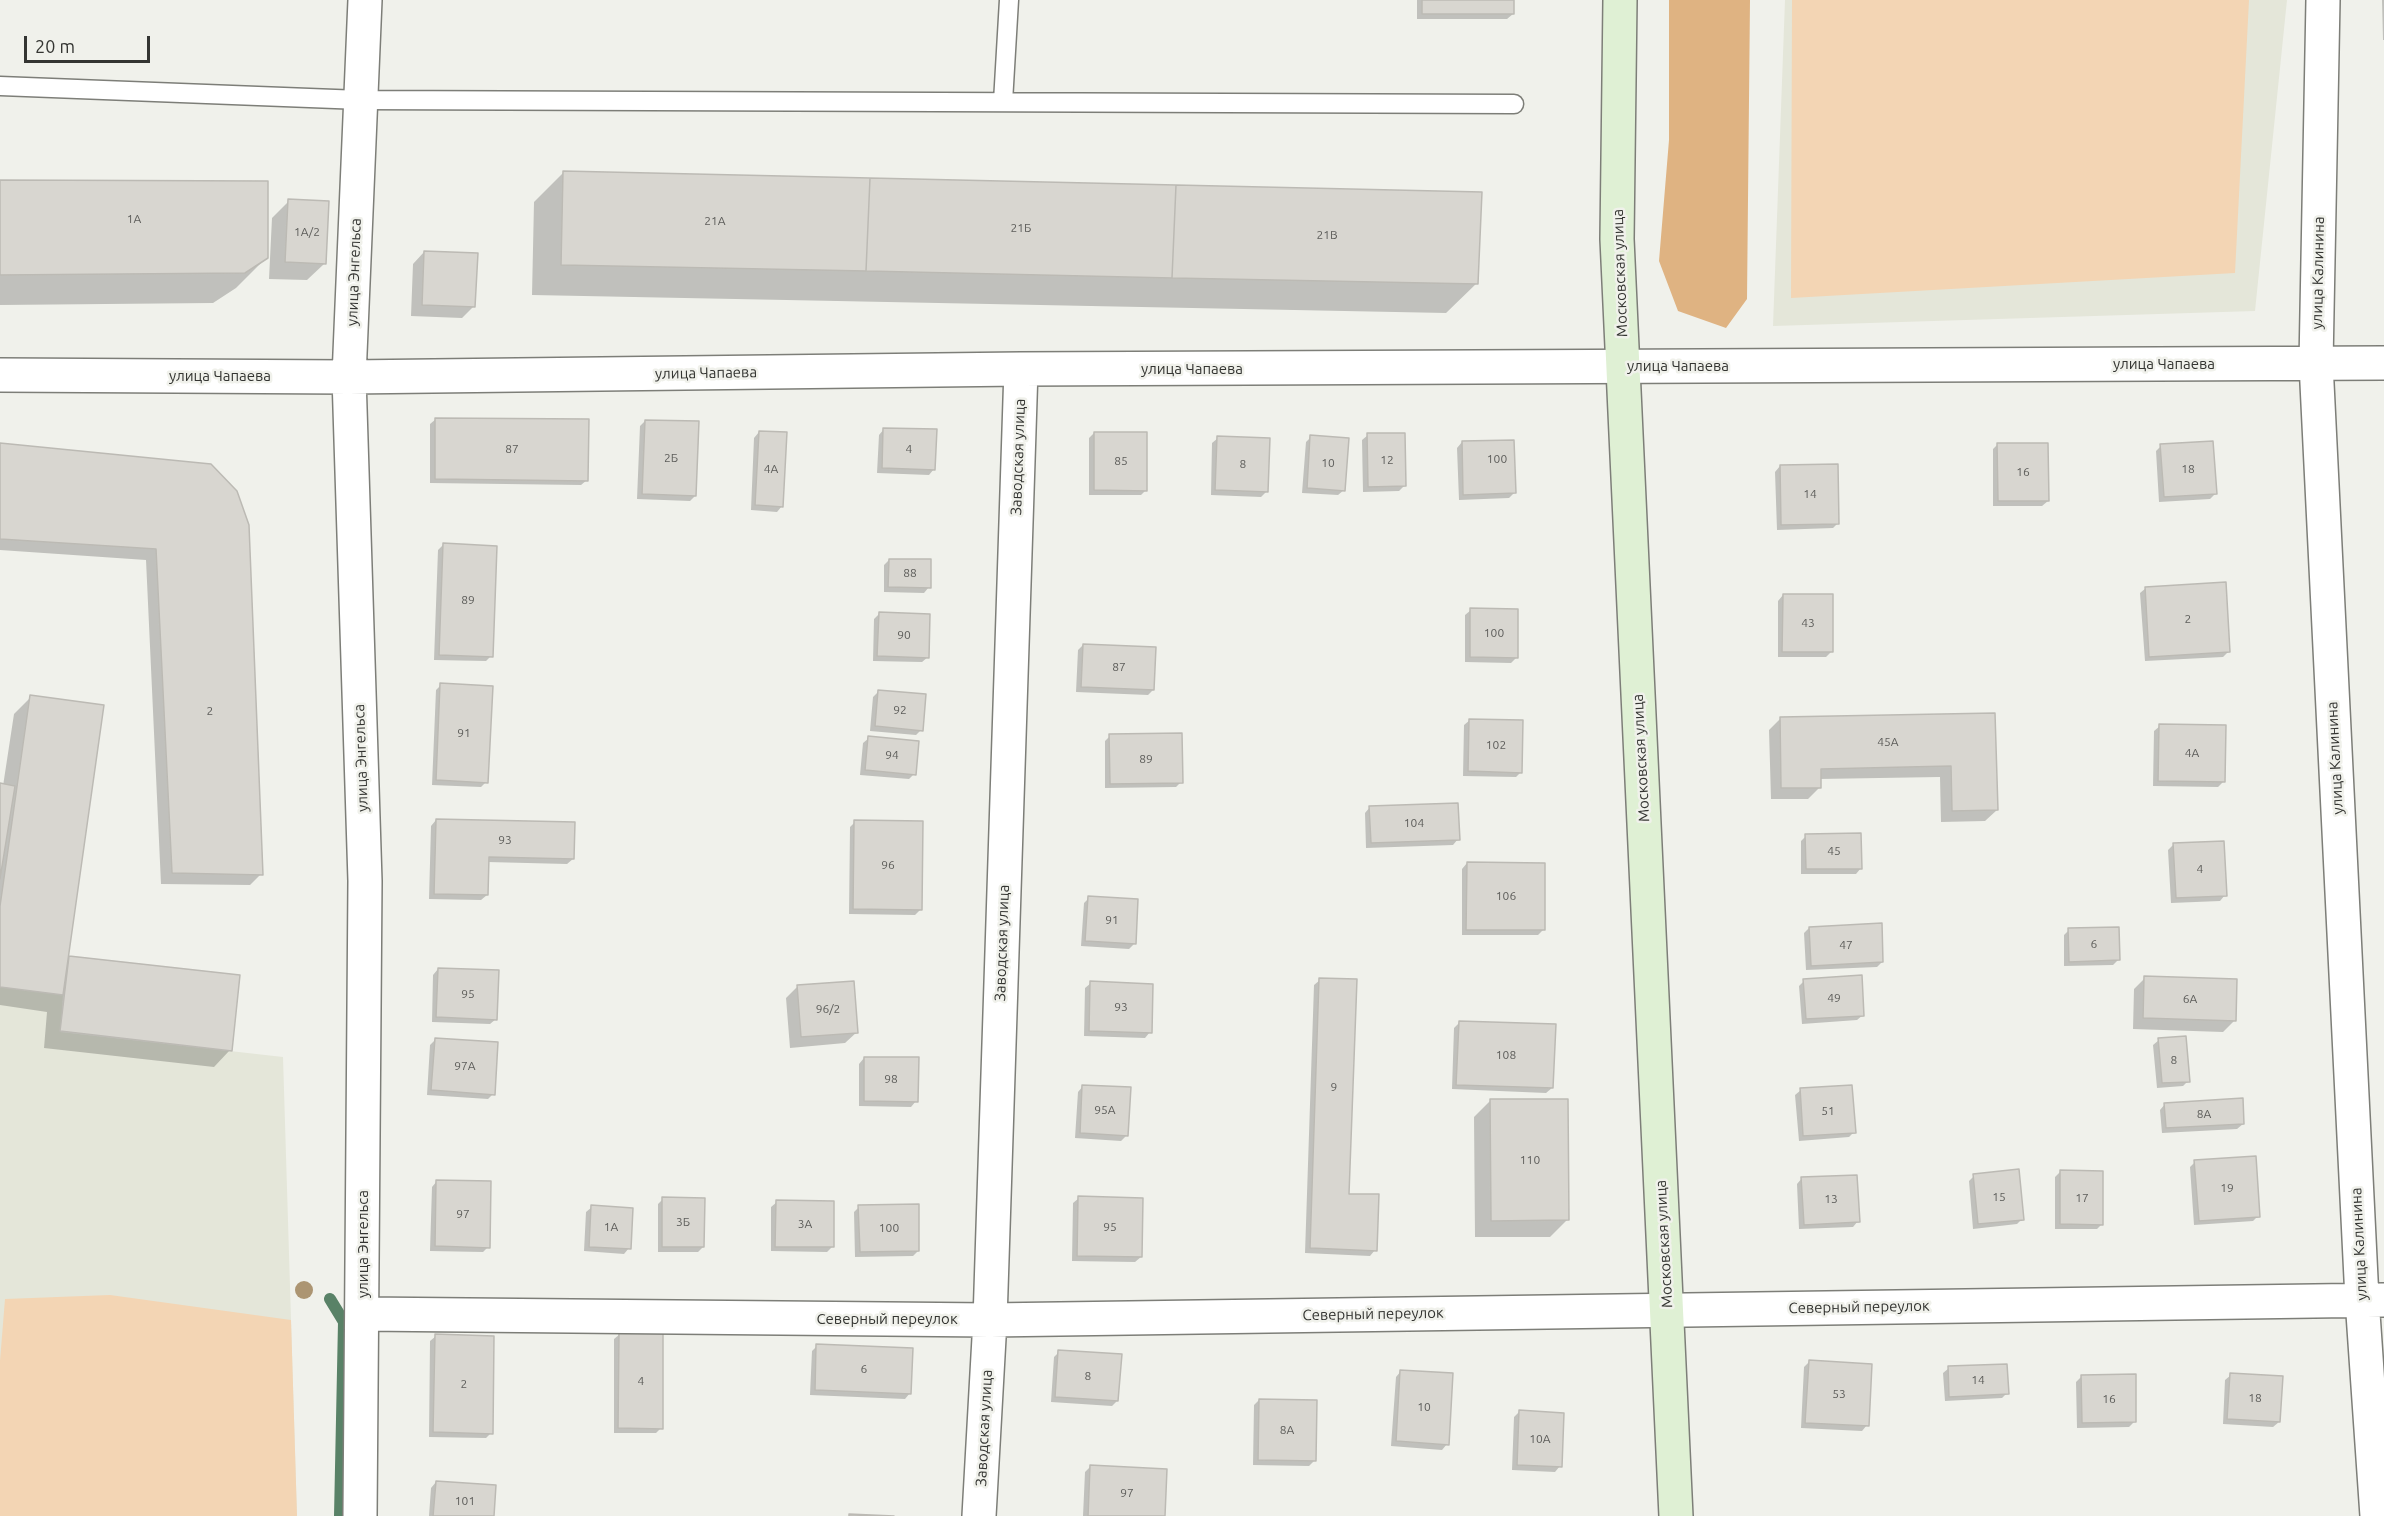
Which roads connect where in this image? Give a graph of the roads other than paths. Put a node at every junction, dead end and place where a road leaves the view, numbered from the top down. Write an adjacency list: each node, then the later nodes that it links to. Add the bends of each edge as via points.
1 (365, 0): 6 (street, улица Энгельса)
2 (1009, 0): 7 (lane)
3 (1620, 0): 11 (main road, Московская улица, via 1617,239)
4 (2323, 0): 9 (street, улица Калинина)
5 (0, 86): 6 (lane)
6 (361, 100): 7 (lane); 14 (street, улица Энгельса)
7 (1003, 102): 8 (lane)
8 (1514, 104)
9 (2316, 363): 10 (street, улица Чапаева); 11 (street, улица Чапаева); 15 (street, улица Калинина)
10 (2384, 363)
11 (1623, 367): 12 (street, улица Чапаева); 16 (main road, Московская улица)
12 (1021, 369): 14 (street, улица Чапаева); 18 (street, Заводская улица)
13 (0, 375): 14 (street, улица Чапаева)
14 (349, 377): 17 (street, улица Энгельса, via 365,881)
15 (2373, 1300): 16 (street, Северный переулок); 22 (street, улица Калинина)
16 (1667, 1310): 18 (street, Северный переулок); 21 (main road, Московская улица)
17 (363, 1314): 18 (street, Северный переулок); 19 (street, улица Энгельса)
18 (990, 1320): 20 (street, Заводская улица)
19 (360, 1516)
20 (980, 1516)
21 (1676, 1516)
22 (2378, 1516)

